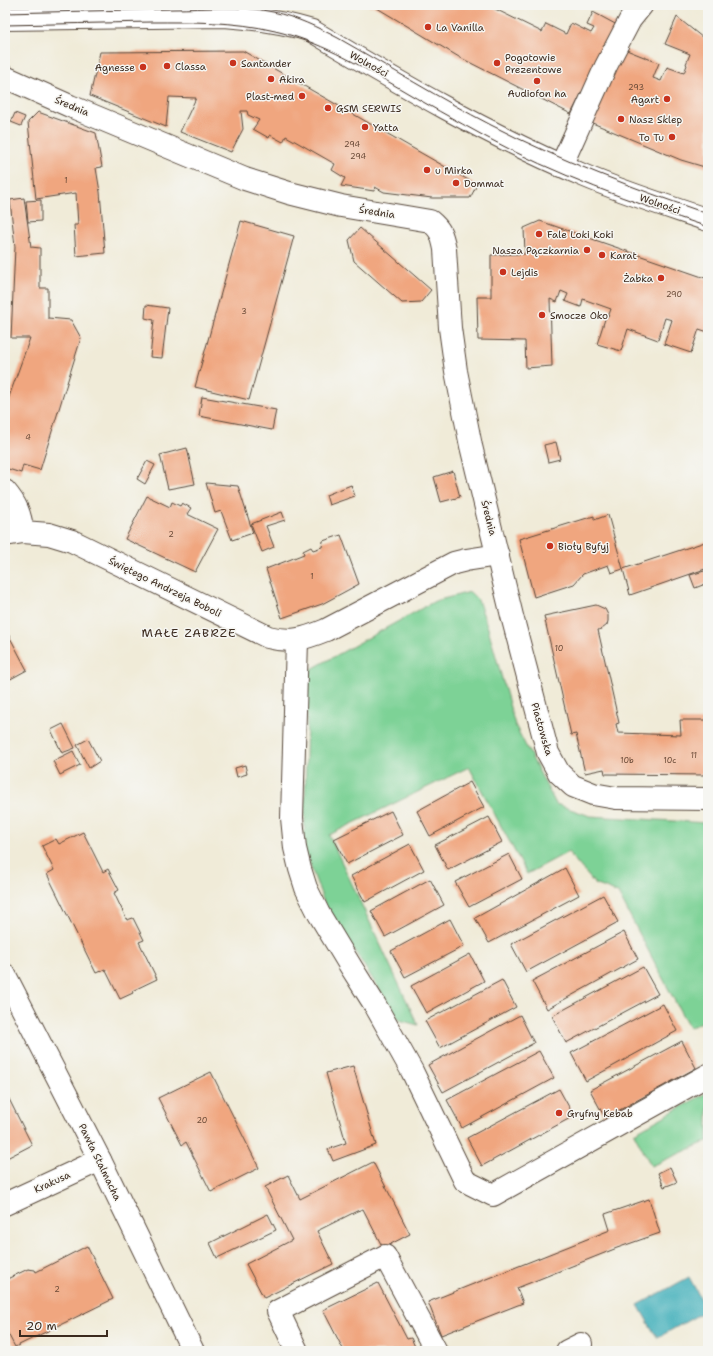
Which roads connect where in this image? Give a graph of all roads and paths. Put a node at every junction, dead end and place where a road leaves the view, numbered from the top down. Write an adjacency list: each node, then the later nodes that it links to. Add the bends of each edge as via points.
1 (126, 5): 4 (street, via 119,10)
2 (268, 5): 6 (street)
3 (642, 5): 8 (street, via 630,20 606,66)
4 (96, 17): 5 (street, Wolności); 6 (street, Wolności, via 256,18)
5 (5, 19)
6 (312, 31): 8 (street, Wolności, via 489,132)
7 (5, 76): 12 (street, Średnia, via 245,179 341,206 430,221 438,227 445,249 450,328 456,370 471,446)
8 (561, 166): 9 (street, Wolności, via 614,188)
9 (708, 220)
10 (5, 491): 11 (street, via 15,502 21,517)
11 (14, 534): 13 (street, Świętego Andrzeja Boboli, via 49,534 72,541 268,637)
12 (498, 555): 13 (street, Świętego Andrzeja Boboli, via 454,563 326,630); 14 (street, Piastowska, via 548,753 559,773 573,786 593,794 616,798)
13 (297, 640): 16 (street, via 292,818 300,869 319,914 376,1005 412,1071 464,1181 493,1195)
14 (708, 799)
15 (5, 974): 17 (street, Pawła Stalmacha)
16 (708, 1075)
17 (100, 1160): 18 (street, Krakusa); 19 (street, Pawła Stalmacha)
18 (5, 1204)
19 (193, 1351)
20 (297, 1351): 21 (street, via 278,1311 385,1256)
21 (436, 1351)

